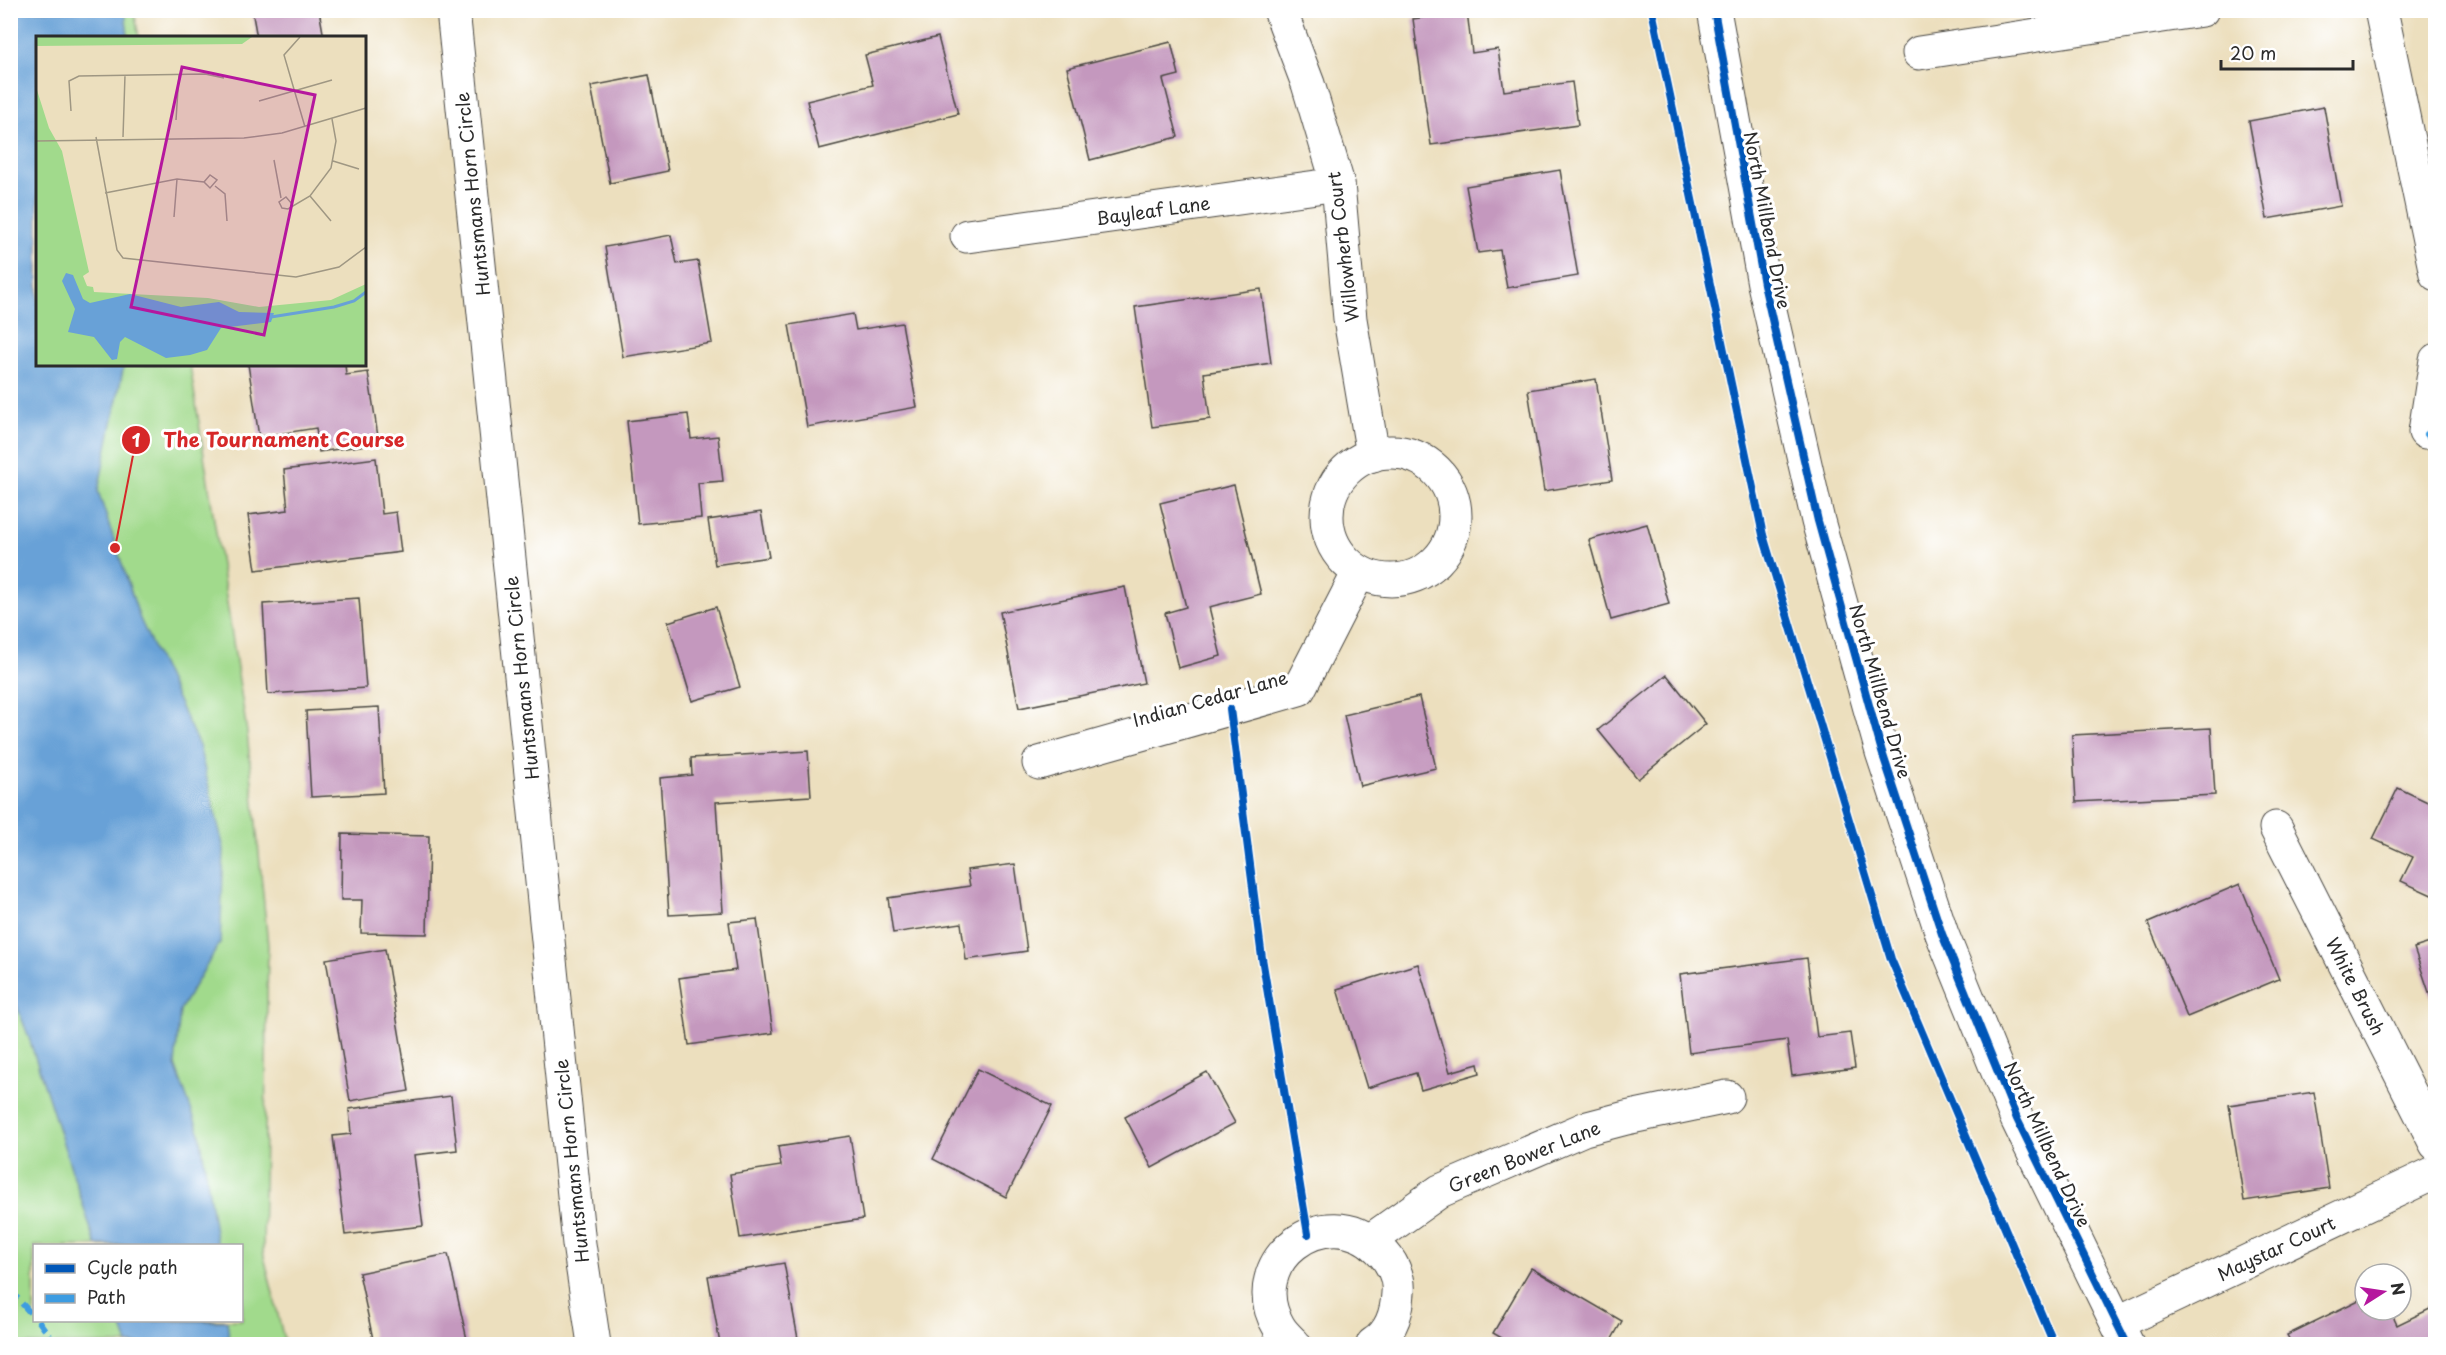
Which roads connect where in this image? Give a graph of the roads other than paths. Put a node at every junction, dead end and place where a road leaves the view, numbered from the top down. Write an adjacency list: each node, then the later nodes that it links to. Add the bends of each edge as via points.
1 (453, 10): 21 (street, Huntsmans Horn Circle, via 579,1244)
2 (1280, 10): 7 (street, Willowherb Court, via 1308,84)
3 (1714, 10): 20 (street, North Millbend Drive, via 1764,284 1815,509 1882,752 1942,934 2016,1119)
4 (2202, 10): 6 (street)
5 (2381, 10): 9 (street)
6 (1919, 53)
7 (1338, 184): 8 (street, Bayleaf Lane); 12 (street, Willowherb Court, via 1350,319)
8 (967, 236)
9 (2436, 274)
10 (2436, 360): 11 (street)
11 (2425, 432)
12 (1373, 455): 13 (street, via 1347,469 1334,486 1327,507 1334,547); 13 (street, via 1409,455 1428,464 1448,488 1455,518 1444,553 1413,577 1386,580)
13 (1359, 572): 14 (street, Indian Cedar Lane, via 1299,689)
14 (1039, 763)
15 (2276, 828): 17 (street, White Brush)
16 (1727, 1097): 19 (street, Green Bower Lane, via 1584,1129 1440,1191)
17 (2436, 1144)
18 (2436, 1172): 20 (street, Maystar Court)
19 (1371, 1240): 22 (street, via 1350,1231 1330,1229 1298,1240 1282,1256 1274,1269 1271,1306 1279,1328); 23 (street, via 1386,1255 1399,1287 1393,1322)
20 (2122, 1334)
21 (594, 1344)
22 (1294, 1344)
23 (1374, 1344)

